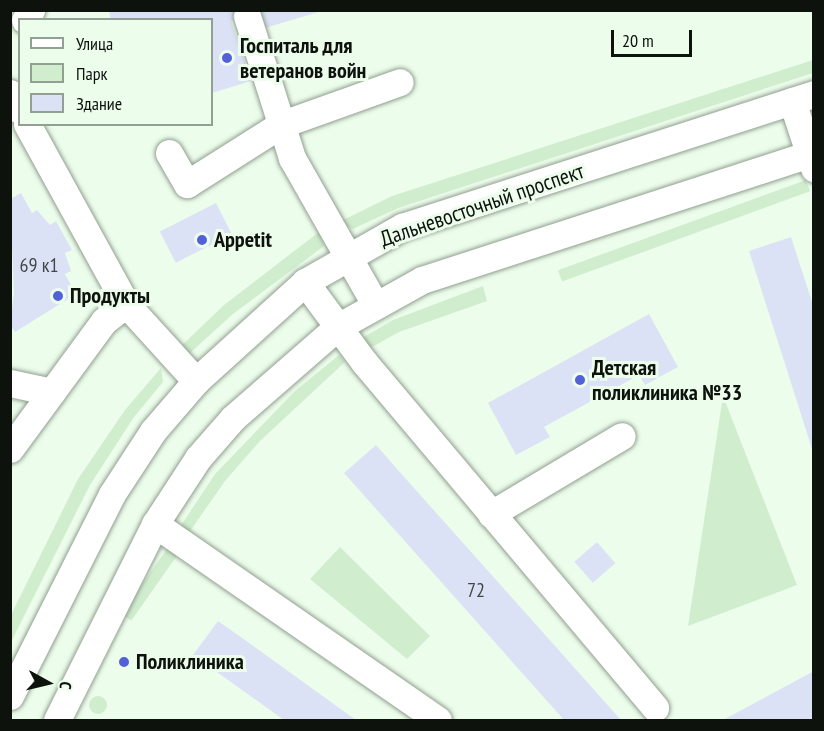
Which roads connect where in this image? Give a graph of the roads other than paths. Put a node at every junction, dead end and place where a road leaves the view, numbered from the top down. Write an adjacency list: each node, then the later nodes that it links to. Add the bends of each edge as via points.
1 (247, 16): 6 (street)
2 (400, 82): 6 (street)
3 (10, 93): 5 (street)
4 (803, 98): 9 (street); 10 (street, Дальневосточный проспект, via 402,227)
5 (18, 116)
6 (280, 125): 8 (street, via 187,184); 10 (street, via 292,158)
7 (22, 127): 12 (street)
8 (168, 153)
9 (812, 159): 13 (street, via 514,248 422,280)
10 (345, 257): 11 (street, Дальневосточный проспект); 13 (street)
11 (305, 282): 14 (street); 15 (street, Дальневосточный проспект)
12 (126, 304): 15 (street); 17 (street, via 104,321)
13 (375, 304): 14 (street)
14 (336, 328): 20 (street); 21 (street, via 233,418 198,458)
15 (196, 381): 22 (street, Дальневосточный проспект, via 153,431 112,494)
16 (10, 383): 17 (street)
17 (52, 392): 19 (street)
18 (622, 436): 20 (street)
19 (10, 449)
20 (491, 514): 23 (street)
21 (155, 524): 24 (street); 25 (street)
22 (10, 696)
23 (655, 708)
24 (57, 720)
25 (438, 720)

